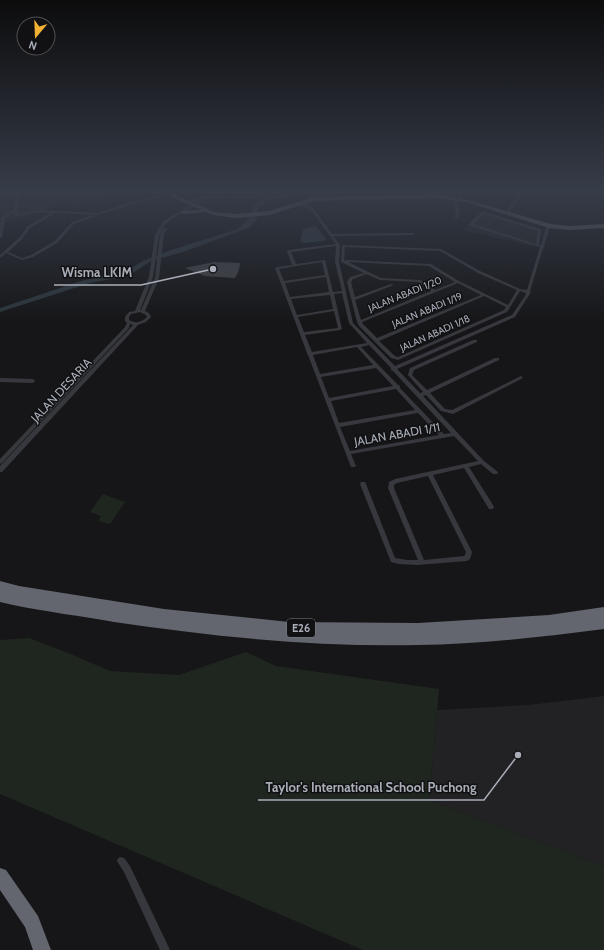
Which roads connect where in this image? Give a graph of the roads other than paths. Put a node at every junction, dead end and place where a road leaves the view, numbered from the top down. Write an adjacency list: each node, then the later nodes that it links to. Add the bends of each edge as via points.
1 (24, 234): 13 (street)
2 (63, 234): 13 (street, via 56,242 32,256 22,259)
3 (157, 234): 32 (street, JALAN DESARIA, via 151,277)
4 (162, 234): 33 (street, JALAN DESARIA, via 156,278)
5 (386, 234): 9 (street)
6 (503, 234): 10 (street)
7 (539, 234): 10 (street)
8 (547, 234): 12 (street)
9 (331, 235): 11 (street)
10 (537, 245): 12 (street)
11 (341, 246): 15 (street); 16 (street, via 290,250 288,252); 22 (street, via 441,250 479,272); 24 (street, via 337,262)
12 (543, 247): 26 (street)
13 (6, 252): 14 (street)
14 (0, 257)
15 (342, 261): 20 (street, via 430,265); 25 (street, via 380,279 418,281)
16 (294, 265): 18 (street, via 322,261 325,262); 19 (street, via 277,268)
17 (364, 274): 29 (street, via 349,279)
18 (328, 276): 19 (street); 23 (street)
19 (282, 282): 28 (street)
20 (458, 282): 25 (street, JALAN ABADI 1/20); 27 (street)
21 (392, 285): 29 (street)
22 (519, 290): 26 (street); 30 (street, JALAN ABADI 1/18)
23 (331, 292): 24 (street); 28 (street); 31 (street)
24 (344, 292): 41 (street, via 351,323)
25 (435, 292): 36 (street, JALAN ABADI 1/20)
26 (529, 292): 46 (street, via 518,313 511,318)
27 (484, 295): 30 (street); 39 (street, JALAN ABADI 1/19)
28 (289, 298): 34 (street)
29 (353, 299): 36 (street)
30 (509, 307): 39 (street, JALAN ABADI 1/18, via 493,317 400,358 393,357)
31 (335, 310): 34 (street); 38 (street, via 340,329)
32 (137, 311): 33 (street); 35 (street, JALAN DESARIA, via 128,315)
33 (142, 311): 37 (street, JALAN DESARIA, via 149,317 143,323)
34 (296, 316): 38 (street)
35 (128, 322): 37 (street); 60 (street, JALAN DESARIA, via 127,327 87,371)
36 (360, 322): 39 (street, JALAN ABADI 1/18)
37 (136, 324): 64 (street, JALAN DESARIA)
38 (302, 334): 43 (street)
39 (377, 340)
40 (475, 341): 52 (street, via 412,369 410,375)
41 (369, 344): 42 (street); 46 (street)
42 (359, 347): 43 (street); 45 (street)
43 (309, 354): 47 (street)
44 (498, 359): 52 (street)
45 (377, 366): 47 (street); 51 (street)
46 (393, 369): 53 (street)
47 (318, 376): 54 (street)
48 (521, 378): 52 (street, via 453,412 443,410)
49 (0, 380): 50 (street)
50 (33, 381)
51 (398, 387): 54 (street); 55 (street)
52 (428, 392): 53 (street)
53 (419, 396): 57 (street)
54 (329, 400): 56 (street)
55 (419, 411): 56 (street); 58 (street)
56 (339, 425): 59 (street)
57 (452, 434): 58 (street, JALAN ABADI 1/11); 61 (street)
58 (443, 436): 59 (street, JALAN ABADI 1/11)
59 (348, 453): 62 (street)
60 (0, 462)
61 (482, 462): 63 (street); 65 (street)
62 (353, 466)
63 (466, 466): 66 (street); 68 (street)
64 (0, 470)
65 (495, 472)
66 (429, 473): 69 (street, via 395,481 391,486); 69 (street, via 469,555 465,559)
67 (363, 484): 69 (street, via 393,560)
68 (491, 507)
69 (422, 562)
70 (0, 586): 72 (highway, E26, via 164,615 289,628 418,629 549,621)
71 (0, 596): 73 (highway, E26, via 160,624 288,637 422,640 554,631)
72 (604, 613)
73 (604, 623)
74 (121, 861): 77 (street)
75 (1, 878): 76 (highway, via 32,922)
76 (42, 950)
77 (165, 950)

